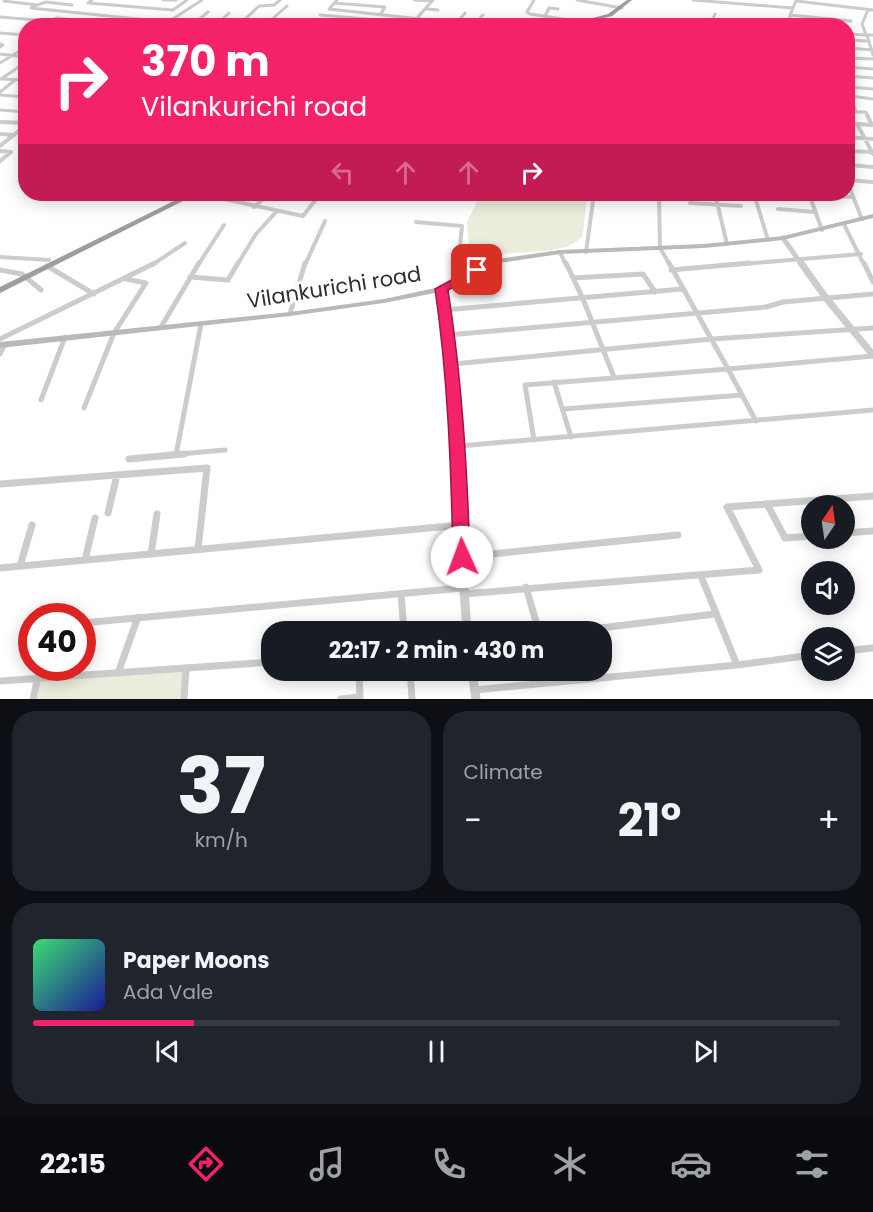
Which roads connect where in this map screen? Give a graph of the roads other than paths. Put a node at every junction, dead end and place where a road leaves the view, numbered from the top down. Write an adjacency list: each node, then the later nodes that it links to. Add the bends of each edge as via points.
1 (92, 0): 20 (street, via 88,3)
2 (120, 0): 20 (street)
3 (163, 0): 4 (street)
4 (176, 0)
5 (187, 0): 20 (street, via 173,10)
6 (202, 0): 45 (street)
7 (280, 0): 48 (street, via 274,5 259,6)
8 (414, 0): 16 (street)
9 (534, 0): 40 (street, via 527,12)
10 (577, 0): 23 (street)
11 (632, 0): 23 (highway); 57 (highway)
12 (693, 0): 24 (street)
13 (797, 0): 22 (street); 24 (street)
14 (851, 0): 22 (street)
15 (4, 1): 18 (street)
16 (433, 1): 26 (street)
17 (335, 2): 25 (street); 36 (street, via 385,7)
18 (37, 5): 19 (street); 34 (street, via 31,8)
19 (72, 5)
20 (113, 5)
21 (287, 6): 49 (street)
22 (848, 7): 29 (street)
23 (622, 8): 56 (highway)
24 (793, 8): 38 (street)
25 (329, 9): 35 (street); 36 (street)
26 (427, 9): 28 (street); 52 (street)
27 (558, 9): 40 (street, via 549,8)
28 (438, 10)
29 (871, 10): 64 (street, via 862,24)
30 (208, 12): 46 (street)
31 (229, 13): 47 (street)
32 (465, 13): 53 (street)
33 (715, 14): 58 (street)
34 (114, 15): 43 (street); 44 (street)
35 (320, 15): 50 (street); 51 (street)
36 (380, 15): 41 (street)
37 (483, 15): 54 (street)
38 (790, 15): 59 (street); 60 (street)
39 (0, 16): 42 (street)
40 (545, 16): 55 (street)
41 (406, 17): 52 (street)
42 (20, 18)
43 (109, 18)
44 (137, 18)
45 (173, 18)
46 (201, 18)
47 (224, 18)
48 (246, 18)
49 (273, 18)
50 (317, 18)
51 (346, 18)
52 (417, 18)
53 (461, 18)
54 (480, 18)
55 (557, 18)
56 (598, 18)
57 (606, 18)
58 (713, 18)
59 (790, 18)
60 (820, 18)
61 (0, 33): 62 (street)
62 (18, 34)
63 (855, 34): 64 (street)
64 (866, 35): 65 (street); 67 (street)
65 (873, 35)
66 (855, 40): 67 (street)
67 (868, 41): 69 (street)
68 (855, 48): 69 (street)
69 (872, 49): 73 (street)
70 (18, 52): 72 (street)
71 (0, 54): 72 (street)
72 (12, 55): 74 (street); 77 (street)
73 (873, 55)
74 (18, 56)
75 (855, 58): 76 (street)
76 (873, 59)
77 (0, 63)
78 (18, 67): 83 (street)
79 (855, 68): 80 (street)
80 (873, 69)
81 (855, 77): 82 (street)
82 (873, 78)
83 (1, 79): 84 (street)
84 (15, 80): 85 (street); 88 (street)
85 (18, 80)
86 (855, 88): 87 (street)
87 (873, 89)
88 (0, 95): 89 (street)
89 (18, 96)
90 (855, 97): 91 (street)
91 (873, 99)
92 (0, 110): 93 (street)
93 (18, 111)
94 (856, 112): 95 (street)
95 (866, 112): 96 (street); 100 (street)
96 (873, 113)
97 (0, 122): 98 (street)
98 (18, 123)
99 (856, 124): 100 (street); 105 (street)
100 (872, 125)
101 (18, 132): 103 (street)
102 (0, 134): 103 (street)
103 (15, 135): 107 (street)
104 (855, 137): 105 (street)
105 (865, 138): 106 (street); 110 (street)
106 (873, 139)
107 (0, 146)
108 (0, 151): 111 (street, via 11,152)
109 (855, 152): 110 (street)
110 (873, 153)
111 (0, 161)
112 (855, 166): 113 (street)
113 (873, 167)
114 (855, 182): 115 (street)
115 (873, 182)
116 (171, 201): 151 (highway)
117 (178, 201): 151 (highway)
118 (230, 201): 130 (street)
119 (261, 201): 130 (street)
120 (315, 201): 132 (street, via 303,216)
121 (593, 201): 147 (street)
122 (659, 201): 145 (street)
123 (717, 201): 128 (street)
124 (756, 201): 142 (street)
125 (811, 201): 133 (street)
126 (855, 201): 135 (street)
127 (690, 203): 128 (street)
128 (718, 205): 129 (street); 144 (street)
129 (741, 206)
130 (254, 207): 132 (street)
131 (778, 209): 133 (street)
132 (277, 211): 155 (street, via 256,234 228,280)
133 (815, 212): 140 (street)
134 (873, 216): 135 (main road, Vilankurichi road)
135 (862, 219): 138 (main road, Vilankurichi road)
136 (325, 221): 170 (street, via 307,258)
137 (416, 222): 158 (street, via 462,226)
138 (844, 224): 140 (main road, Vilankurichi road); 148 (street)
139 (224, 225): 155 (street)
140 (822, 230): 141 (main road, Vilankurichi road)
141 (783, 238): 142 (main road, Vilankurichi road); 150 (street)
142 (768, 240): 144 (main road, Vilankurichi road)
143 (185, 243): 157 (street)
144 (727, 244): 145 (main road, Vilankurichi road)
145 (660, 248): 147 (main road, Vilankurichi road); 153 (street)
146 (560, 252): 147 (main road, Vilankurichi road); 156 (street); 158 (main road, Vilankurichi road, via 497,261)
147 (586, 252)
148 (861, 254): 150 (street); 159 (street)
149 (0, 257): 151 (street)
150 (799, 261): 153 (street); 167 (street)
151 (48, 263): 154 (highway); 165 (street)
152 (0, 270): 154 (street)
153 (671, 270): 162 (street)
154 (23, 276): 160 (highway); 163 (street)
155 (190, 277): 174 (street)
156 (573, 278): 164 (street, via 643,273); 168 (street)
157 (126, 279): 165 (street); 177 (street, via 146,282)
158 (457, 279): 161 (main road, Vilankurichi road)
159 (873, 282)
160 (0, 287)
161 (442, 289): 169 (street); 170 (main road, Vilankurichi road)
162 (682, 289): 164 (street); 171 (street)
163 (41, 290)
164 (655, 292): 168 (street)
165 (94, 294): 181 (street)
166 (873, 294): 167 (street)
167 (826, 298): 171 (street); 176 (street)
168 (583, 299): 169 (street); 172 (street)
169 (444, 310): 178 (street)
170 (290, 314): 173 (main road, Vilankurichi road)
171 (698, 314): 172 (street); 180 (street)
172 (592, 323): 178 (street); 182 (street)
173 (201, 324): 174 (main road, Vilankurichi road); 199 (street)
174 (161, 327): 177 (main road, Vilankurichi road)
175 (873, 328): 176 (street)
176 (853, 329): 180 (street); 184 (street)
177 (114, 333): 179 (main road, Vilankurichi road); 191 (street)
178 (448, 335): 185 (street)
179 (65, 336): 181 (main road, Vilankurichi road); 190 (street)
180 (712, 339): 182 (street); 186 (street)
181 (2, 343): 183 (street)
182 (602, 350): 185 (street); 187 (street)
183 (0, 354)
184 (873, 355): 186 (street)
185 (453, 364): 197 (street)
186 (728, 369): 187 (street); 189 (street)
187 (614, 377): 188 (street)
188 (554, 382): 192 (street); 196 (street, via 525,385)
189 (742, 395): 192 (street); 194 (street)
190 (41, 400)
191 (84, 408)
192 (563, 409): 195 (street)
193 (873, 410): 194 (street)
194 (756, 421): 195 (street)
195 (571, 437): 196 (street)
196 (534, 440): 197 (street)
197 (459, 446): 209 (street)
198 (225, 450): 199 (street)
199 (176, 455): 200 (street)
200 (129, 459)
201 (117, 475): 202 (street); 205 (street); 214 (street, via 207,468)
202 (0, 484)
203 (873, 496): 204 (street)
204 (767, 504): 213 (street, via 785,538); 220 (street, via 727,507 759,570)
205 (108, 513)
206 (157, 513): 215 (street)
207 (95, 518): 217 (street)
208 (32, 525): 218 (street)
209 (461, 525): 214 (street); 216 (street)
210 (873, 531): 211 (street)
211 (855, 532)
212 (678, 535): 216 (street)
213 (801, 537)
214 (198, 549): 215 (street)
215 (151, 554): 217 (street)
216 (462, 557): 222 (street)
217 (85, 560): 218 (street)
218 (20, 566): 219 (street)
219 (0, 568)
220 (701, 576): 221 (street); 224 (street)
221 (526, 587): 222 (street); 228 (street)
222 (463, 591): 223 (street); 227 (street)
223 (401, 594): 225 (street); 226 (street)
224 (715, 614): 230 (street); 235 (street)
225 (138, 617): 229 (street); 237 (street)
226 (403, 621)
227 (466, 621)
228 (535, 621)
229 (96, 622)
230 (612, 627)
231 (873, 648): 232 (street)
232 (855, 650)
233 (801, 657): 235 (street)
234 (261, 663): 236 (street)
235 (737, 665): 244 (street)
236 (186, 669): 237 (street); 248 (street)
237 (118, 673): 238 (street)
238 (96, 674)
239 (18, 679): 240 (street)
240 (0, 681)
241 (37, 681): 247 (street)
242 (359, 681): 246 (street)
243 (411, 681): 250 (street)
244 (548, 683): 245 (street)
245 (475, 695)
246 (360, 698): 249 (street)
247 (33, 699)
248 (184, 699)
249 (341, 699)
250 (412, 699)

